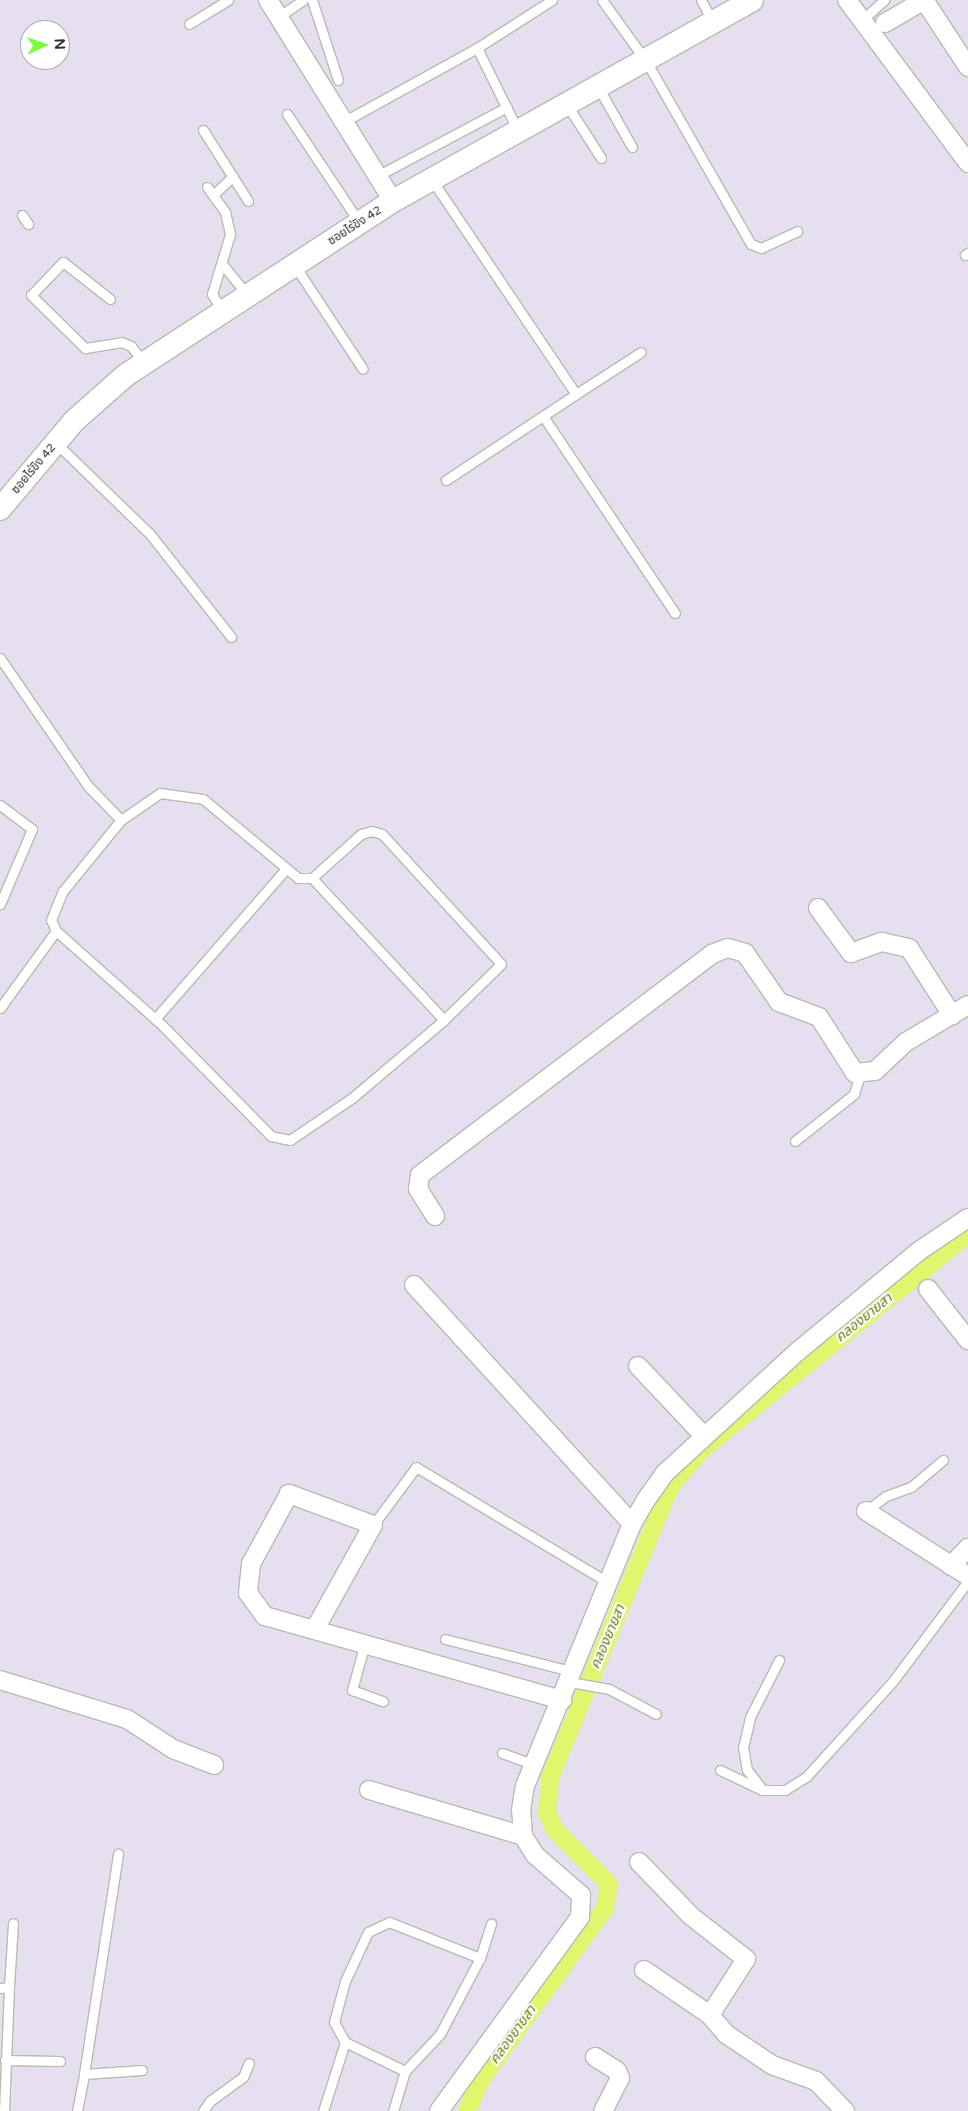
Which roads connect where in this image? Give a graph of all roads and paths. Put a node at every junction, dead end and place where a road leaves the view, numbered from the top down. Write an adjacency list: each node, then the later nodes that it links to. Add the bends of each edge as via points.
1 (228, 0): 15 (lane)
2 (268, 0): 12 (street)
3 (303, 0): 12 (lane)
4 (312, 0): 20 (lane)
5 (552, 0): 17 (lane)
6 (602, 0): 18 (lane)
7 (702, 0): 16 (lane)
8 (752, 0): 16 (street, ซอยไร่ขิง 42)
9 (847, 0): 13 (street)
10 (884, 0): 13 (lane)
11 (924, 0): 14 (street); 19 (street)
12 (278, 17): 25 (street)
13 (862, 20): 30 (street)
14 (885, 23)
15 (190, 24)
16 (714, 24): 18 (street, ซอยไร่ขิง 42)
17 (478, 48): 23 (lane); 25 (lane)
18 (646, 61): 21 (street, ซอยไร่ขิง 42); 39 (lane, via 751,244 761,248)
19 (968, 68)
20 (338, 80)
21 (598, 87): 22 (street, ซอยไร่ขิง 42); 28 (lane)
22 (567, 105): 27 (street, ซอยไร่ขิง 42); 29 (lane)
23 (507, 107): 27 (lane); 32 (lane)
24 (287, 114): 37 (lane)
25 (343, 122): 32 (street)
26 (203, 130): 31 (lane)
27 (519, 132): 33 (street, ซอยไร่ขิง 42)
28 (632, 147)
29 (600, 158)
30 (968, 163)
31 (233, 176): 34 (lane); 40 (lane, via 210,191 225,212 230,234)
32 (377, 176): 35 (street)
33 (432, 180): 35 (street, ซอยไร่ขิง 42); 48 (lane)
34 (248, 201)
35 (393, 201): 37 (street, ซอยไร่ขิง 42)
36 (22, 215): 38 (lane)
37 (360, 223): 41 (street, ซอยไร่ขิง 42)
38 (28, 224)
39 (797, 231)
40 (223, 265): 42 (lane); 44 (lane, via 212,294)
41 (294, 266): 42 (street, ซอยไร่ขิง 42); 47 (lane)
42 (248, 296): 44 (street, ซอยไร่ขิง 42)
43 (110, 299): 46 (lane, via 63,262 31,295 85,348 121,342 131,346)
44 (224, 313): 46 (street, ซอยไร่ขิง 42)
45 (641, 352): 48 (lane)
46 (144, 363): 50 (street, ซอยไร่ขิง 42, via 92,402)
47 (363, 368)
48 (576, 394): 49 (lane)
49 (543, 416): 51 (lane); 53 (lane)
50 (55, 443): 52 (street, ซอยไร่ขิง 42); 54 (lane, via 150,534)
51 (446, 480)
52 (0, 509)
53 (674, 612)
54 (231, 637)
55 (0, 658): 57 (lane, via 88,786)
56 (0, 805): 60 (lane, via 32,829)
57 (121, 820): 58 (lane, via 160,793 203,799); 62 (lane, via 52,910)
58 (286, 869): 59 (lane, via 298,878); 66 (lane)
59 (312, 878): 67 (lane); 67 (lane, via 361,834 372,831 382,834 498,956 497,972)
60 (0, 904)
61 (818, 908): 65 (street, via 851,953 882,942 909,948)
62 (56, 931): 64 (lane); 66 (lane)
63 (968, 1005): 65 (street)
64 (0, 1008)
65 (952, 1015): 68 (street, via 906,1042 875,1071)
66 (155, 1019): 67 (lane, via 262,1128 271,1136 290,1140 352,1098)
67 (444, 1020)
68 (860, 1074): 69 (lane, via 854,1094); 70 (street, via 849,1068 819,1017 779,1002 745,953 728,948 693,965 503,1116 420,1175 418,1189)
69 (795, 1140)
70 (435, 1216)
71 (968, 1218): 76 (street, via 864,1297)
72 (414, 1285): 79 (street)
73 (928, 1289): 74 (street)
74 (968, 1340)
75 (638, 1366): 76 (street)
76 (704, 1435): 79 (street, via 665,1473)
77 (943, 1460): 78 (lane, via 911,1487 886,1496)
78 (866, 1511): 82 (street)
79 (632, 1524): 85 (street)
80 (373, 1525): 85 (lane, via 416,1467); 86 (street); 86 (street, via 318,1501 294,1494 285,1497 251,1564 248,1593 265,1616)
81 (968, 1548): 82 (street)
82 (951, 1566): 83 (street)
83 (968, 1576)
84 (968, 1581): 100 (lane, via 839,1744 806,1777 785,1790)
85 (610, 1583): 90 (street)
86 (315, 1629): 88 (street)
87 (445, 1639): 90 (lane)
88 (365, 1642): 92 (street); 93 (lane, via 352,1690)
89 (779, 1660): 100 (lane, via 750,1717 743,1748 747,1770)
90 (576, 1679): 92 (street); 94 (lane, via 609,1688)
91 (0, 1680): 96 (street, via 127,1719 173,1749)
92 (562, 1700): 97 (street)
93 (383, 1701)
94 (656, 1714)
95 (502, 1754): 97 (lane)
96 (214, 1765)
97 (535, 1765): 101 (street, via 521,1810)
98 (720, 1770): 100 (lane)
99 (369, 1790): 101 (street)
100 (762, 1790)
101 (523, 1836): 124 (street, via 534,1855 581,1895 580,1917)
102 (118, 1854): 117 (lane)
103 (639, 1862): 109 (street, via 691,1916 746,1959)
104 (13, 1923): 108 (lane)
105 (491, 1924): 106 (lane)
106 (480, 1958): 110 (lane, via 408,1928 378,1924 368,1932 335,2012 338,2033); 116 (lane, via 440,2034)
107 (644, 1970): 109 (street)
108 (5, 1987): 112 (lane)
109 (710, 2015): 126 (street, via 726,2034 772,2066 816,2081)
110 (345, 2042): 116 (lane); 122 (lane)
111 (594, 2057): 125 (street, via 620,2078)
112 (5, 2060): 113 (lane); 118 (lane)
113 (60, 2060)
114 (249, 2063): 121 (lane, via 243,2077 210,2101)
115 (142, 2070): 117 (lane)
116 (406, 2071): 123 (lane)
117 (84, 2074): 120 (lane)
118 (2, 2085): 119 (lane)
119 (4, 2111)
120 (77, 2111)
121 (203, 2111)
122 (323, 2111)
123 (393, 2111)
124 (439, 2111)
125 (603, 2111)
126 (845, 2111)

